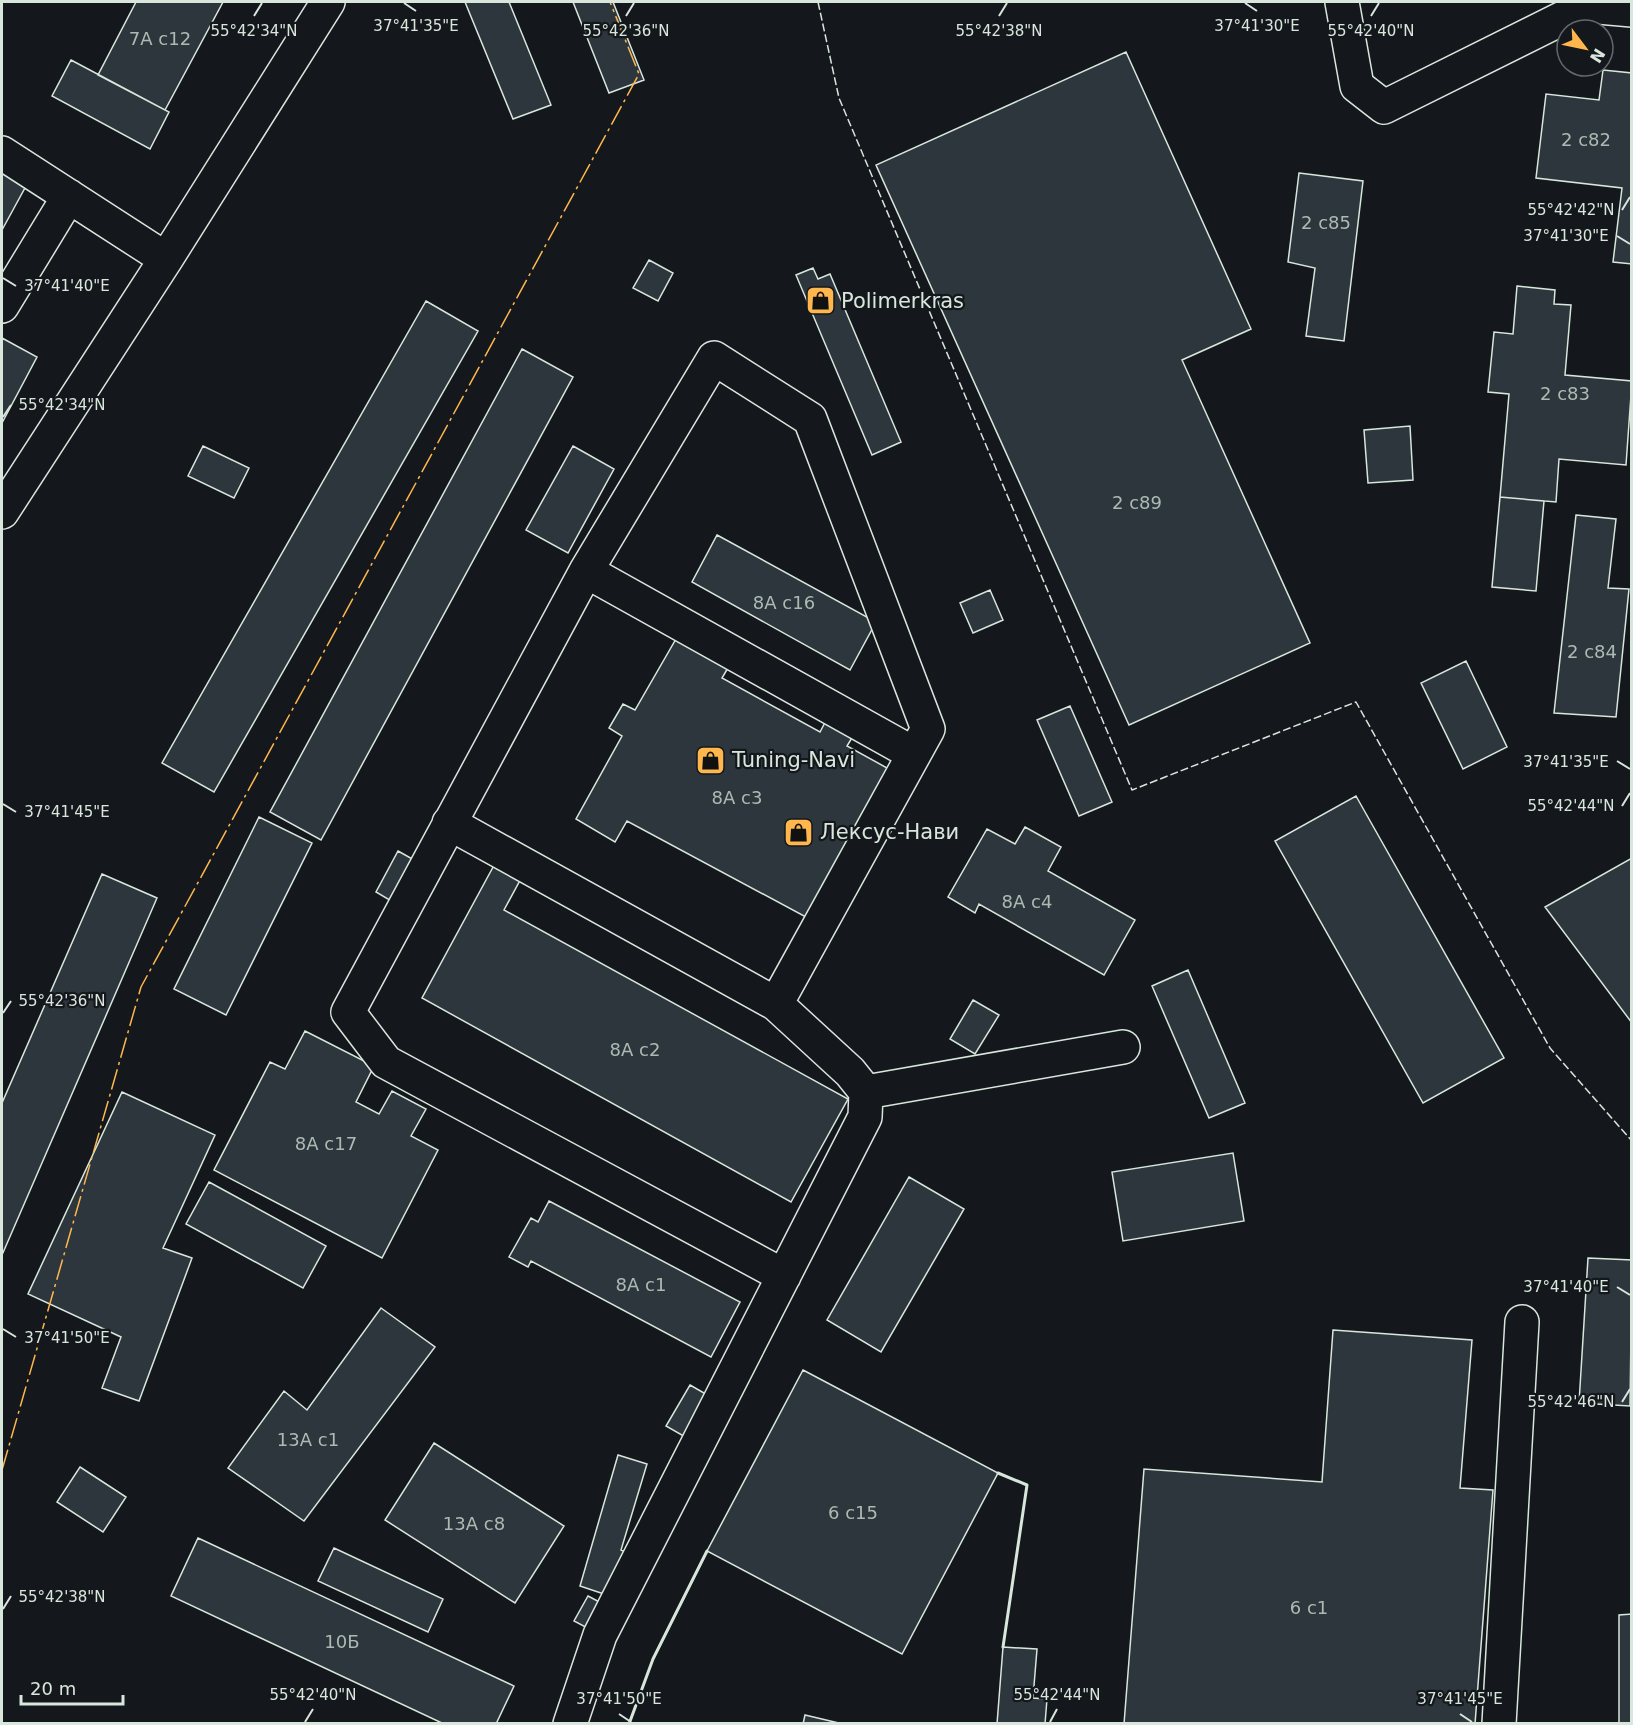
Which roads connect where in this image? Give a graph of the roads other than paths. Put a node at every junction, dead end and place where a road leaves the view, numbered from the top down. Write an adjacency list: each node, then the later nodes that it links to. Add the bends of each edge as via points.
1 (328, 2): 6 (lane)
2 (1342, 2): 3 (lane, via 1357,86 1384,107 1587,6)
3 (1632, 10)
4 (2, 153): 5 (lane)
5 (69, 196): 6 (lane); 7 (lane)
6 (166, 259): 8 (lane)
7 (2, 306)
8 (2, 512)
9 (586, 571): 10 (lane); 10 (lane, via 714,358 810,419 928,729); 11 (lane)
10 (914, 754): 12 (lane)
11 (449, 823): 12 (lane); 15 (lane, via 348,1012 386,1062)
12 (776, 1004): 14 (lane, via 850,1072)
13 (1122, 1047): 14 (lane)
14 (866, 1092): 15 (lane, via 865,1117)
15 (784, 1276): 17 (lane, via 600,1635)
16 (1522, 1322): 18 (lane)
17 (570, 1724)
18 (1499, 1724)

